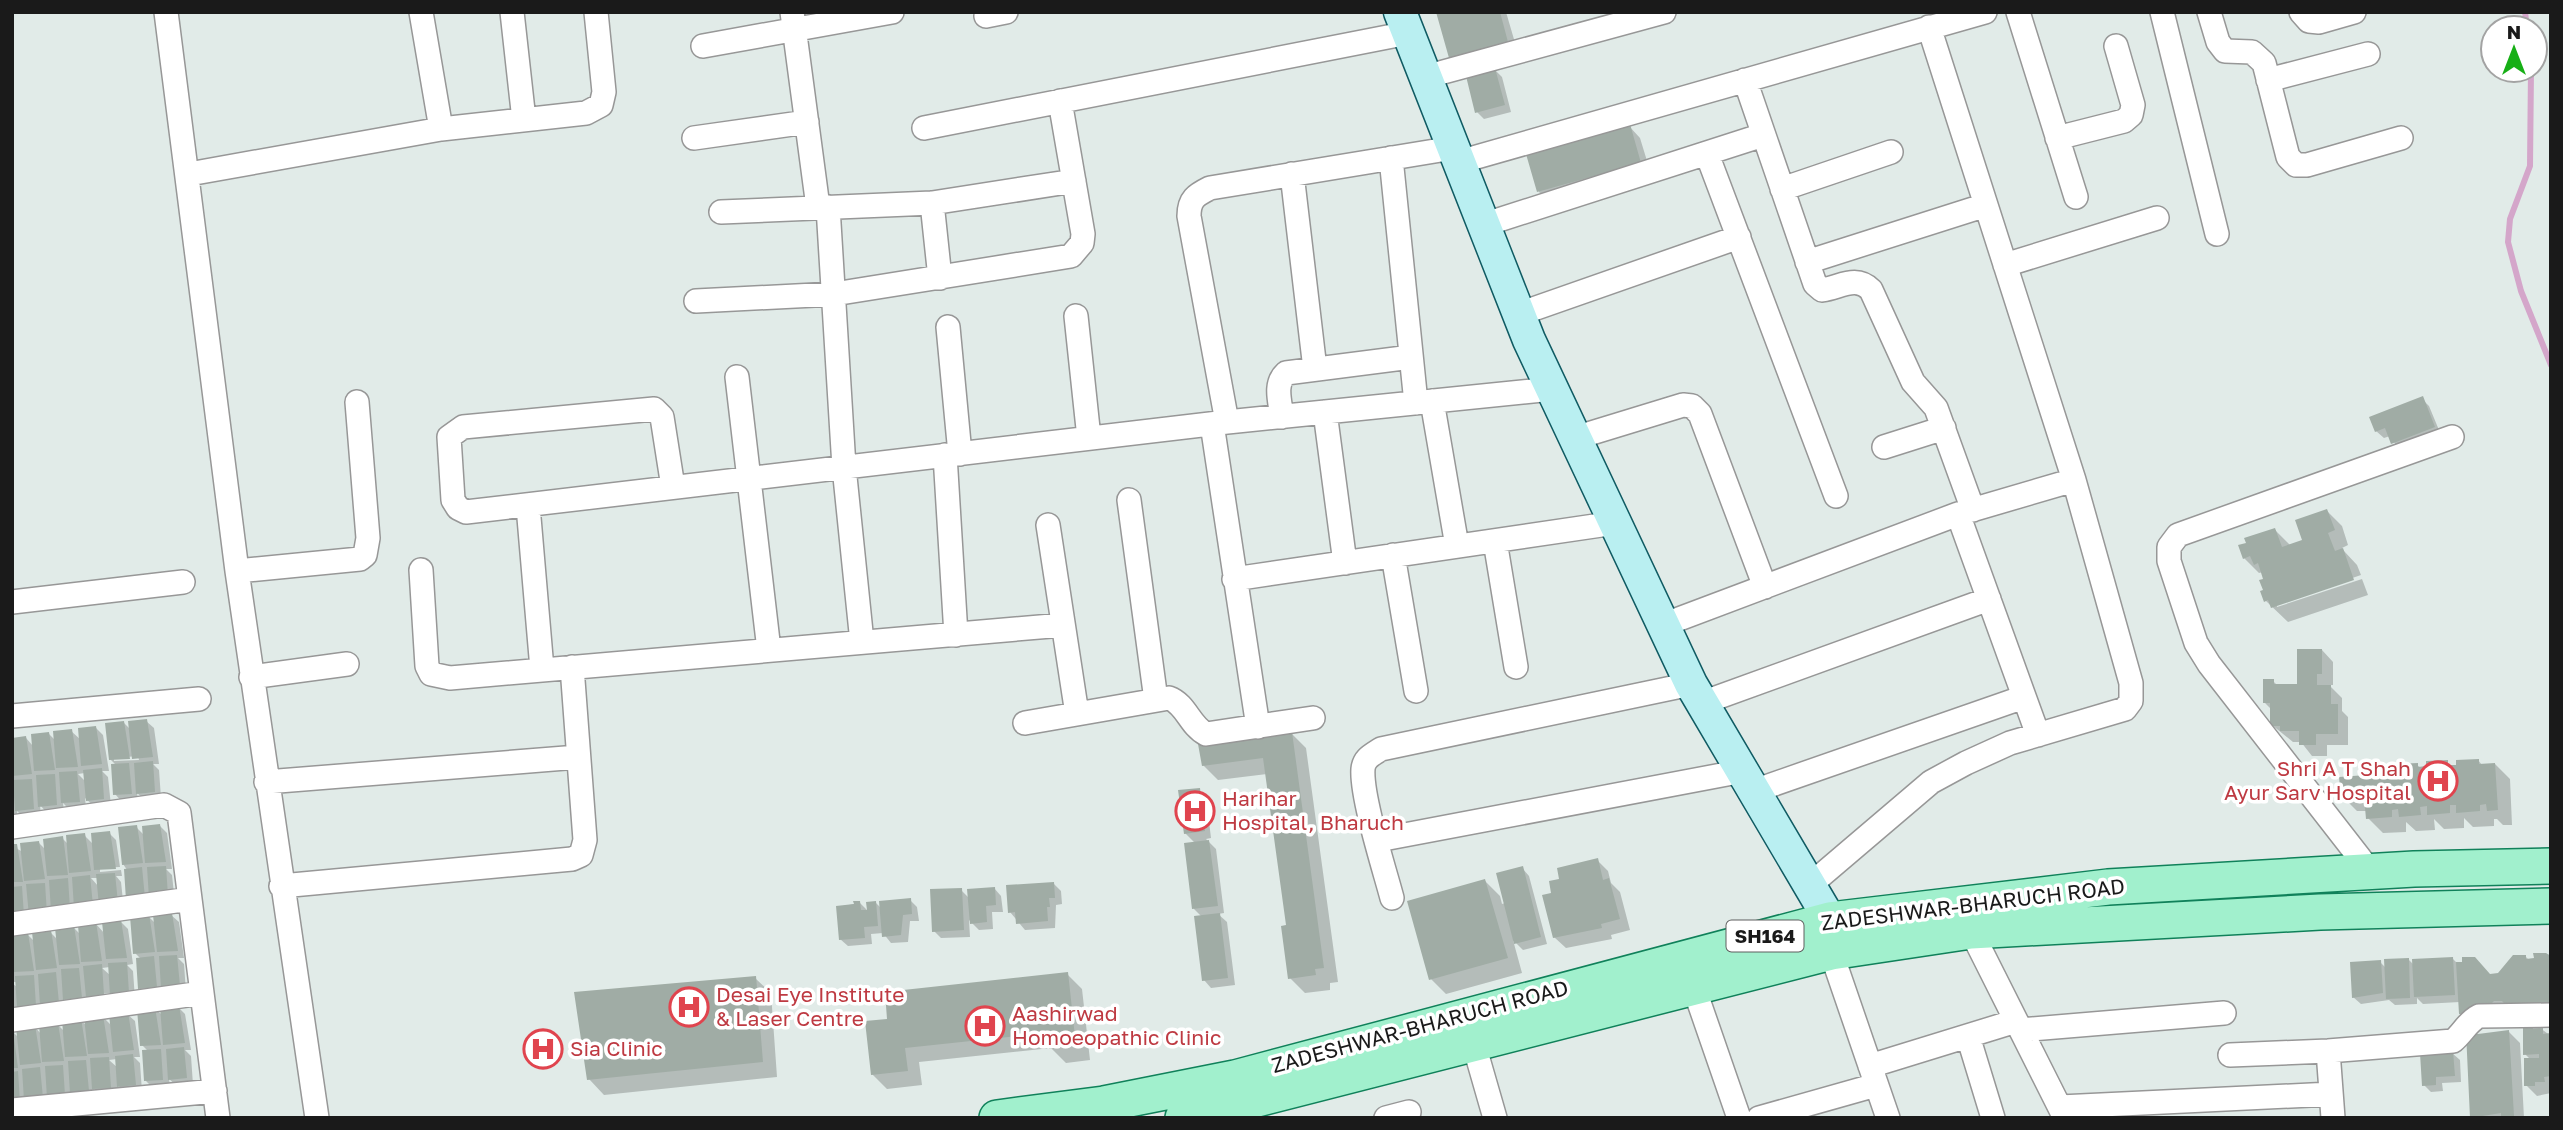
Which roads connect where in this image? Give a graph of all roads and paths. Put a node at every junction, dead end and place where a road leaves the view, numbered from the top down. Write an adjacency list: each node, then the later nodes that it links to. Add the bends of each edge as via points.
1 (166, 12): 35 (street)
2 (421, 12): 26 (street)
3 (512, 12): 23 (street)
4 (596, 12): 23 (street, via 604,92 601,105 586,113)
5 (892, 12): 13 (street)
6 (1664, 12): 19 (street)
7 (1985, 12): 15 (street)
8 (2018, 12): 29 (street)
9 (2162, 12): 46 (street)
10 (2209, 12): 21 (street, via 2225,51 2259,56)
11 (2301, 12): 12 (street, via 2309,21 2319,22)
12 (2354, 12)
13 (793, 21): 16 (street); 24 (street)
14 (1404, 22): 19 (main road); 22 (street)
15 (1929, 27): 20 (street); 41 (street)
16 (703, 46)
17 (2116, 46): 29 (street, via 2133,106 2131,115 2124,121)
18 (2368, 54): 21 (street)
19 (1425, 77): 33 (main road)
20 (1745, 80): 27 (street); 33 (street)
21 (2268, 80): 30 (street, via 2288,157 2297,165)
22 (1060, 101): 25 (street); 37 (street)
23 (524, 120): 26 (street)
24 (807, 122): 28 (street); 42 (street)
25 (924, 128)
26 (441, 130): 35 (street)
27 (1763, 135): 32 (street); 38 (street)
28 (694, 138)
29 (2057, 138): 39 (street)
30 (2401, 138)
31 (1891, 152): 38 (street)
32 (1707, 154): 45 (street); 47 (street)
33 (1456, 155): 34 (street); 45 (main road)
34 (1391, 158): 36 (street); 56 (street)
35 (189, 174): 86 (street)
36 (1292, 174): 57 (street); 64 (street, via 1210,188 1189,205)
37 (1074, 181): 40 (street); 50 (street, via 1083,234 1071,256)
38 (1782, 189): 48 (street)
39 (2076, 197)
40 (932, 203): 42 (street); 50 (street)
41 (1986, 205): 48 (street); 49 (street)
42 (823, 207): 43 (street); 51 (street)
43 (721, 212)
44 (2157, 218): 49 (street)
45 (1483, 225): 53 (main road)
46 (2217, 234)
47 (1739, 237): 53 (street); 75 (street)
48 (1807, 262): 65 (street, via 1822,290 1854,281 1871,290 1913,382 1936,408)
49 (2005, 265): 73 (street)
50 (940, 278): 51 (street)
51 (834, 294): 52 (street); 71 (street)
52 (696, 301)
53 (1519, 314): 59 (main road)
54 (1076, 316): 67 (street)
55 (948, 327): 70 (street)
56 (1411, 357): 57 (street); 61 (street)
57 (1315, 369): 63 (street, via 1286,373 1280,379)
58 (737, 377): 72 (street)
59 (1552, 389): 61 (street); 68 (main road)
60 (357, 402): 86 (street, via 368,538 365,555)
61 (1424, 402): 62 (street); 82 (street)
62 (1325, 412): 63 (street); 84 (street)
63 (1282, 416): 64 (street)
64 (1220, 423): 67 (street); 87 (street)
65 (1944, 428): 69 (street); 78 (street)
66 (2452, 437): 119 (street, via 2178,535 2169,547 2169,561 2196,643)
67 (1089, 438): 70 (street)
68 (1575, 438): 79 (main road); 89 (street, via 1692,406 1700,414)
69 (1884, 447)
70 (953, 454): 71 (street); 94 (street)
71 (844, 467): 72 (street); 95 (street)
72 (747, 479): 74 (street); 96 (street)
73 (2074, 480): 78 (street); 112 (street, via 2131,682 2131,701 2125,709)
74 (673, 487): 77 (street); 77 (street, via 662,417 654,409 454,431 447,447 453,500 458,508 466,512)
75 (1836, 496)
76 (1129, 500): 106 (street)
77 (528, 506): 100 (street)
78 (1966, 512): 89 (street); 90 (street)
79 (1615, 523): 81 (street); 93 (main road)
80 (1048, 525): 92 (street)
81 (1495, 541): 82 (street); 99 (street)
82 (1457, 546): 83 (street)
83 (1393, 555): 84 (street); 102 (street)
84 (1345, 563): 87 (street)
85 (421, 570): 100 (street, via 430,674 450,678)
86 (237, 571): 101 (street)
87 (1234, 579): 111 (street)
88 (183, 583): 91 (street)
89 (1765, 587): 93 (street)
90 (1989, 599): 103 (street); 104 (street)
91 (12, 601)
92 (1063, 625): 94 (street); 107 (street)
93 (1663, 625): 103 (main road)
94 (956, 635): 95 (street)
95 (862, 642): 96 (street)
96 (769, 650): 98 (street)
97 (347, 664): 101 (street)
98 (572, 667): 100 (street); 113 (street)
99 (1516, 667)
100 (542, 669)
101 (251, 677): 115 (street)
102 (1416, 691)
103 (1697, 693): 114 (main road); 117 (street, via 1381,750 1366,758 1363,768)
104 (2024, 697): 112 (street); 114 (street)
105 (199, 699): 108 (street)
106 (1156, 700): 107 (street); 111 (street, via 1175,700 1206,734)
107 (1077, 714): 110 (street)
108 (12, 716)
109 (1313, 718): 111 (street)
110 (1025, 723)
111 (1258, 727)
112 (2038, 735): 120 (street, via 1966,762 1931,782)
113 (578, 757): 115 (street); 121 (street, via 585,840 581,855 572,859)
114 (1749, 781): 117 (street); 120 (main road)
115 (266, 782): 121 (street)
116 (12, 827): 123 (street, via 164,805 174,808 179,813)
117 (1378, 840): 122 (street)
118 (2551, 866): 119 (main road, ZADESHWAR-BHARUCH ROAD / SH164)
119 (2370, 871): 127 (main road, ZADESHWAR-BHARUCH ROAD / SH164, via 2108,887)
120 (1810, 885): 127 (main road)
121 (281, 886): 146 (street)
122 (1392, 898)
123 (190, 899): 125 (street); 129 (street)
124 (2551, 906): 126 (main road, ZADESHWAR-BHARUCH ROAD / SH164, via 2320,912)
125 (12, 924)
126 (1970, 931): 127 (main road, ZADESHWAR-BHARUCH ROAD / SH164); 133 (street)
127 (1835, 941): 128 (main road, ZADESHWAR-BHARUCH ROAD / SH164); 138 (street); 147 (main road, ZADESHWAR-BHARUCH ROAD / SH164, via 1235,1078 1104,1104)
128 (1694, 988): 135 (main road, ZADESHWAR-BHARUCH ROAD / SH164); 151 (street)
129 (202, 993): 132 (street); 139 (street)
130 (2224, 1013): 133 (street)
131 (2551, 1015): 136 (street, via 2479,1016 2453,1041)
132 (12, 1020)
133 (2019, 1026): 134 (street); 144 (street)
134 (1968, 1036): 138 (street); 154 (street)
135 (1474, 1045): 141 (main road, ZADESHWAR-BHARUCH ROAD / SH164); 150 (street)
136 (2328, 1051): 137 (street); 140 (street)
137 (2230, 1055)
138 (1873, 1075): 152 (street); 153 (street)
139 (215, 1091): 142 (street); 145 (street)
140 (2331, 1094): 144 (street); 155 (street)
141 (1270, 1107): 148 (main road, ZADESHWAR-BHARUCH ROAD / SH164)
142 (12, 1110)
143 (1409, 1112): 149 (street)
144 (2062, 1113)
145 (218, 1118)
146 (317, 1118)
147 (997, 1118)
148 (1183, 1118)
149 (1386, 1118)
150 (1495, 1118)
151 (1739, 1118)
152 (1759, 1118)
153 (1888, 1118)
154 (1993, 1118)
155 (2333, 1118)

